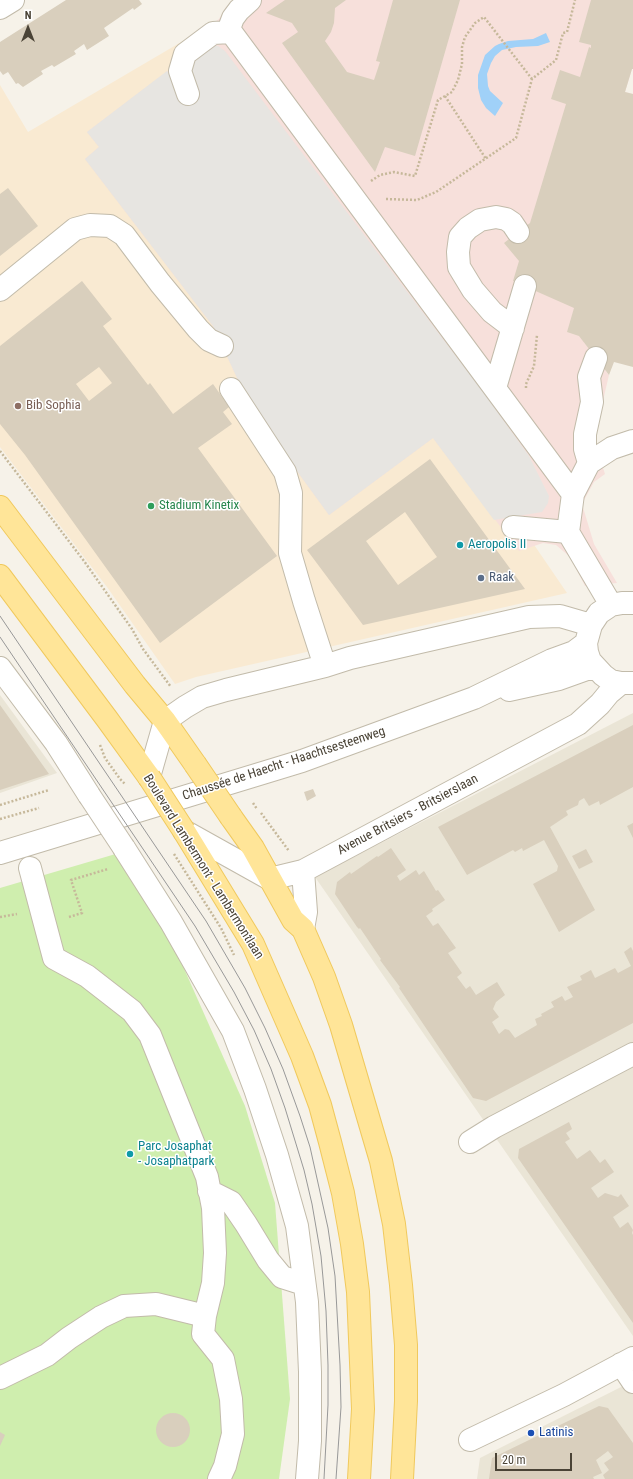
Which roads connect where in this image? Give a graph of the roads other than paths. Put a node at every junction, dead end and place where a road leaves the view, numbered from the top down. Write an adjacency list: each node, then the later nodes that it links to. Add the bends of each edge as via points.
1 (13, 0): 3 (street)
2 (250, 0): 4 (street, via 233,18)
3 (0, 8)
4 (231, 32): 5 (street, via 213,34 185,54 180,72); 12 (street)
5 (188, 94)
6 (518, 232): 9 (street, via 506,219 496,217 480,220 468,228 460,238 458,252 459,266 473,290 492,312)
7 (525, 286): 9 (street)
8 (0, 290): 10 (street, via 75,229 90,225 110,226 124,235 198,329 209,340)
9 (513, 328): 12 (street)
10 (222, 346)
11 (596, 358): 15 (street, via 589,377 592,402 585,434 585,449)
12 (495, 388): 16 (street)
13 (231, 389): 24 (street, via 285,472 291,493 290,553)
14 (633, 441): 15 (street, via 612,448)
15 (589, 463): 16 (street)
16 (573, 494): 19 (street)
17 (0, 507): 29 (main road)
18 (513, 527): 19 (street)
19 (568, 532): 22 (street)
20 (0, 576): 30 (main road, Boulevard Lambermont - Lambermontlaan)
21 (633, 603): 22 (street)
22 (612, 605): 23 (street, Chaussée de Haecht - Haachtsesteenweg, via 599,613)
23 (588, 634): 24 (street, via 560,616 529,617); 26 (street, via 589,656); 28 (street, Chaussée de Haecht - Haachtsesteenweg, via 574,652)
24 (325, 666): 29 (street, via 202,697)
25 (0, 668): 40 (street, bridge, via 56,743 172,922 232,1031 277,1155 297,1226)
26 (596, 669): 27 (street, via 611,681); 28 (street, Chaussée de Haecht - Haachtsesteenweg, via 587,669 559,679)
27 (627, 683): 34 (street, Avenue Britsiers - Britsierslaan, via 608,693 578,724)
28 (474, 698): 32 (street, Chaussée de Haecht - Haachtsesteenweg, via 302,761)
29 (165, 721): 30 (street); 35 (main road, bridge, via 252,848)
30 (148, 778): 31 (main road, Boulevard Lambermont - Lambermontlaan, bridge)
31 (184, 831): 35 (street); 47 (main road, Boulevard Lambermont - Lambermontlaan, via 253,944 302,1056 330,1142 343,1193 358,1292 363,1409)
32 (0, 853)
33 (30, 868): 39 (street, via 54,958 87,976 132,1010 150,1035 207,1177)
34 (303, 870): 35 (street, Avenue Britsiers - Britsierslaan); 36 (street, via 306,912)
35 (270, 879): 36 (main road, via 293,920)
36 (303, 929): 48 (main road, via 341,1025 381,1161 394,1224 406,1345)
37 (633, 1054): 38 (street)
38 (470, 1142)
39 (209, 1191): 40 (street, via 231,1202 268,1260 282,1277); 41 (street, via 213,1208 215,1253 213,1283)
40 (304, 1284): 46 (street, via 310,1372)
41 (205, 1316): 43 (street, via 156,1304 124,1306 101,1317 47,1355); 45 (street, via 202,1334 223,1359 231,1399 233,1434)
42 (629, 1368): 44 (street, via 564,1395)
43 (4, 1380)
44 (470, 1440)
45 (219, 1479)
46 (307, 1479)
47 (359, 1479)
48 (402, 1479)

